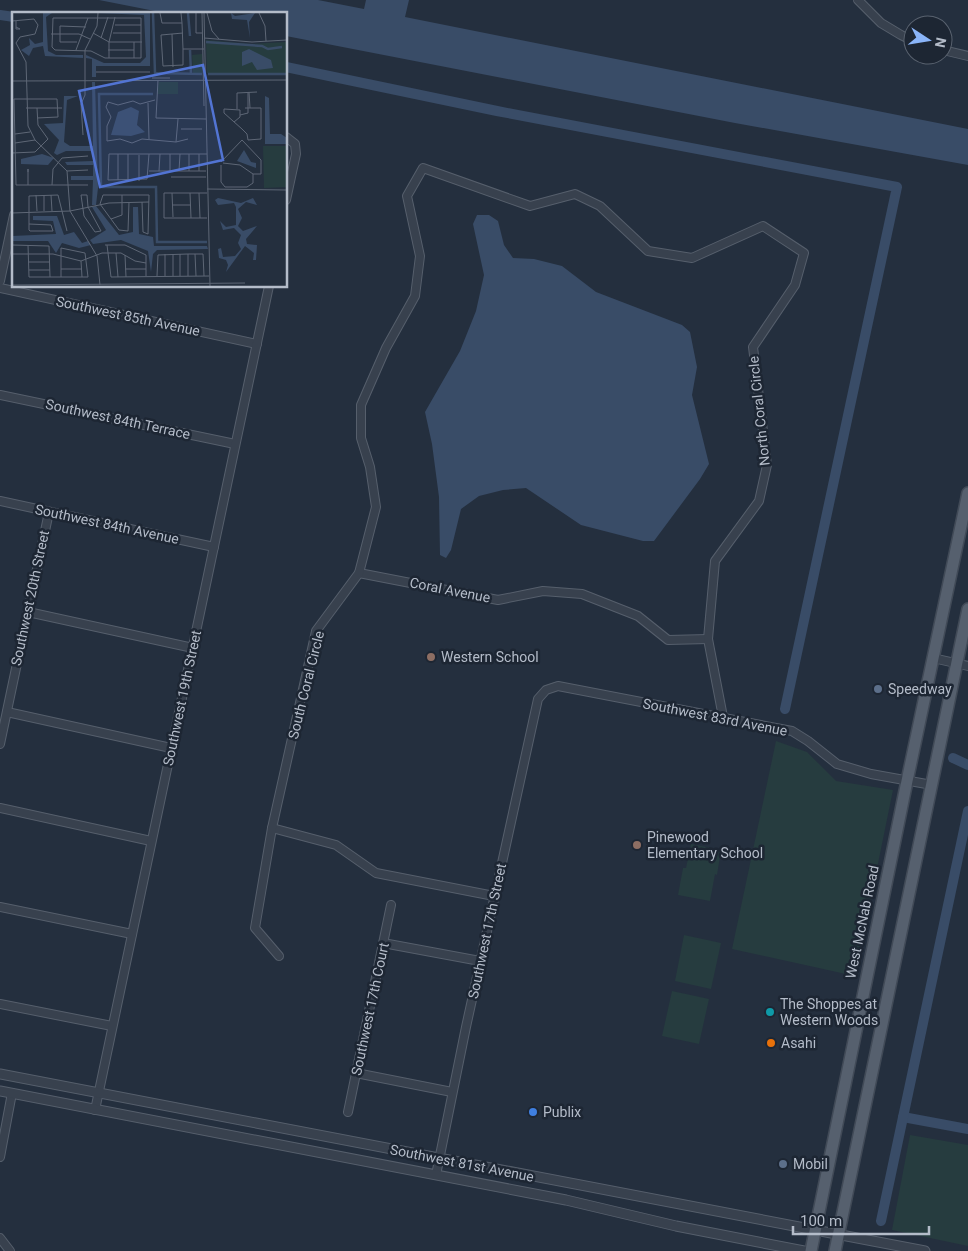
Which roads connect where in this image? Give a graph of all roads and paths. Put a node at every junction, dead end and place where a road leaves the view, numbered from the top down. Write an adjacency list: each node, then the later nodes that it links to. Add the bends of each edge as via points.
1 (858, 0): 2 (street, via 881,23)
2 (903, 37)
3 (953, 52): 4 (street)
4 (968, 56)
5 (288, 139): 7 (street, via 295,144 296,154)
6 (423, 168): 19 (street, South Coral Circle, via 407,196 420,256 415,296 360,405 361,438 370,467 376,507); 22 (street, North Coral Circle, via 530,206 575,194 600,206 648,251 692,258 763,226 804,253 794,285 753,347 767,465 759,501 715,561)
7 (288, 191)
8 (12, 224): 9 (street)
9 (0, 281)
10 (0, 288): 12 (street, Southwest 85th Avenue)
11 (268, 288): 12 (street, Southwest 19th Street)
12 (257, 344): 14 (street, Southwest 19th Street)
13 (0, 394): 14 (street, Southwest 84th Terrace)
14 (236, 444): 18 (street, Southwest 19th Street)
15 (968, 493): 24 (main road, West McNab Road)
16 (0, 501): 17 (street, Southwest 84th Avenue)
17 (49, 512): 18 (street, Southwest 84th Avenue); 21 (street, Southwest 20th Street)
18 (214, 547): 23 (street, Southwest 19th Street)
19 (359, 573): 22 (street, Coral Avenue, via 498,600 543,591 582,594 638,616 668,640); 34 (street, South Coral Circle, via 316,631)
20 (968, 609): 25 (main road)
21 (28, 612): 23 (street); 27 (street, Southwest 20th Street)
22 (708, 639): 28 (street, North Coral Circle)
23 (193, 648): 30 (street, Southwest 19th Street)
24 (932, 658): 25 (street); 31 (main road, West McNab Road)
25 (962, 665): 32 (main road)
26 (546, 690): 28 (street, Southwest 83rd Avenue, via 558,686); 36 (street, Southwest 17th Street, via 538,699)
27 (7, 712): 29 (street, Southwest 20th Street); 30 (street)
28 (723, 717): 31 (street, Southwest 83rd Avenue, via 792,731 837,764)
29 (0, 744)
30 (170, 748): 35 (street, Southwest 19th Street)
31 (907, 780): 32 (street, Southwest 83rd Avenue); 56 (main road, West McNab Road)
32 (932, 785): 57 (main road)
33 (0, 808): 35 (street)
34 (272, 828): 36 (street, via 336,845 376,873); 41 (street, South Coral Circle, via 255,928)
35 (151, 841): 39 (street, Southwest 19th Street)
36 (494, 896): 42 (street, Southwest 17th Street)
37 (391, 906): 40 (street, Southwest 17th Court)
38 (0, 907): 39 (street)
39 (132, 934): 44 (street, Southwest 19th Street)
40 (383, 943): 42 (street); 45 (street, Southwest 17th Court)
41 (279, 956)
42 (480, 960): 47 (street, Southwest 17th Street)
43 (0, 1004): 44 (street)
44 (112, 1026): 50 (street, Southwest 19th Street)
45 (356, 1073): 47 (street); 52 (street, Southwest 17th Court)
46 (0, 1074): 50 (street, Southwest 81st Avenue)
47 (452, 1092): 54 (street, Southwest 17th Street)
48 (0, 1093): 49 (street, Southwest 81st Avenue)
49 (12, 1093): 51 (street, Southwest 81st Avenue); 53 (street)
50 (99, 1093): 51 (street, Southwest 19th Street); 54 (street, Southwest 81st Avenue)
51 (95, 1110): 55 (street, Southwest 81st Avenue)
52 (348, 1112)
53 (0, 1157)
54 (440, 1158): 55 (street, Southwest 17th Street); 56 (street, Southwest 81st Avenue)
55 (436, 1175): 60 (street, Southwest 81st Avenue)
56 (815, 1230): 57 (street, Southwest 81st Avenue); 61 (main road, West McNab Road)
57 (839, 1235): 62 (main road); 63 (street, Southwest 81st Avenue)
58 (0, 1238): 59 (street)
59 (10, 1251)
60 (804, 1251)
61 (811, 1251)
62 (835, 1251)
63 (925, 1251)

